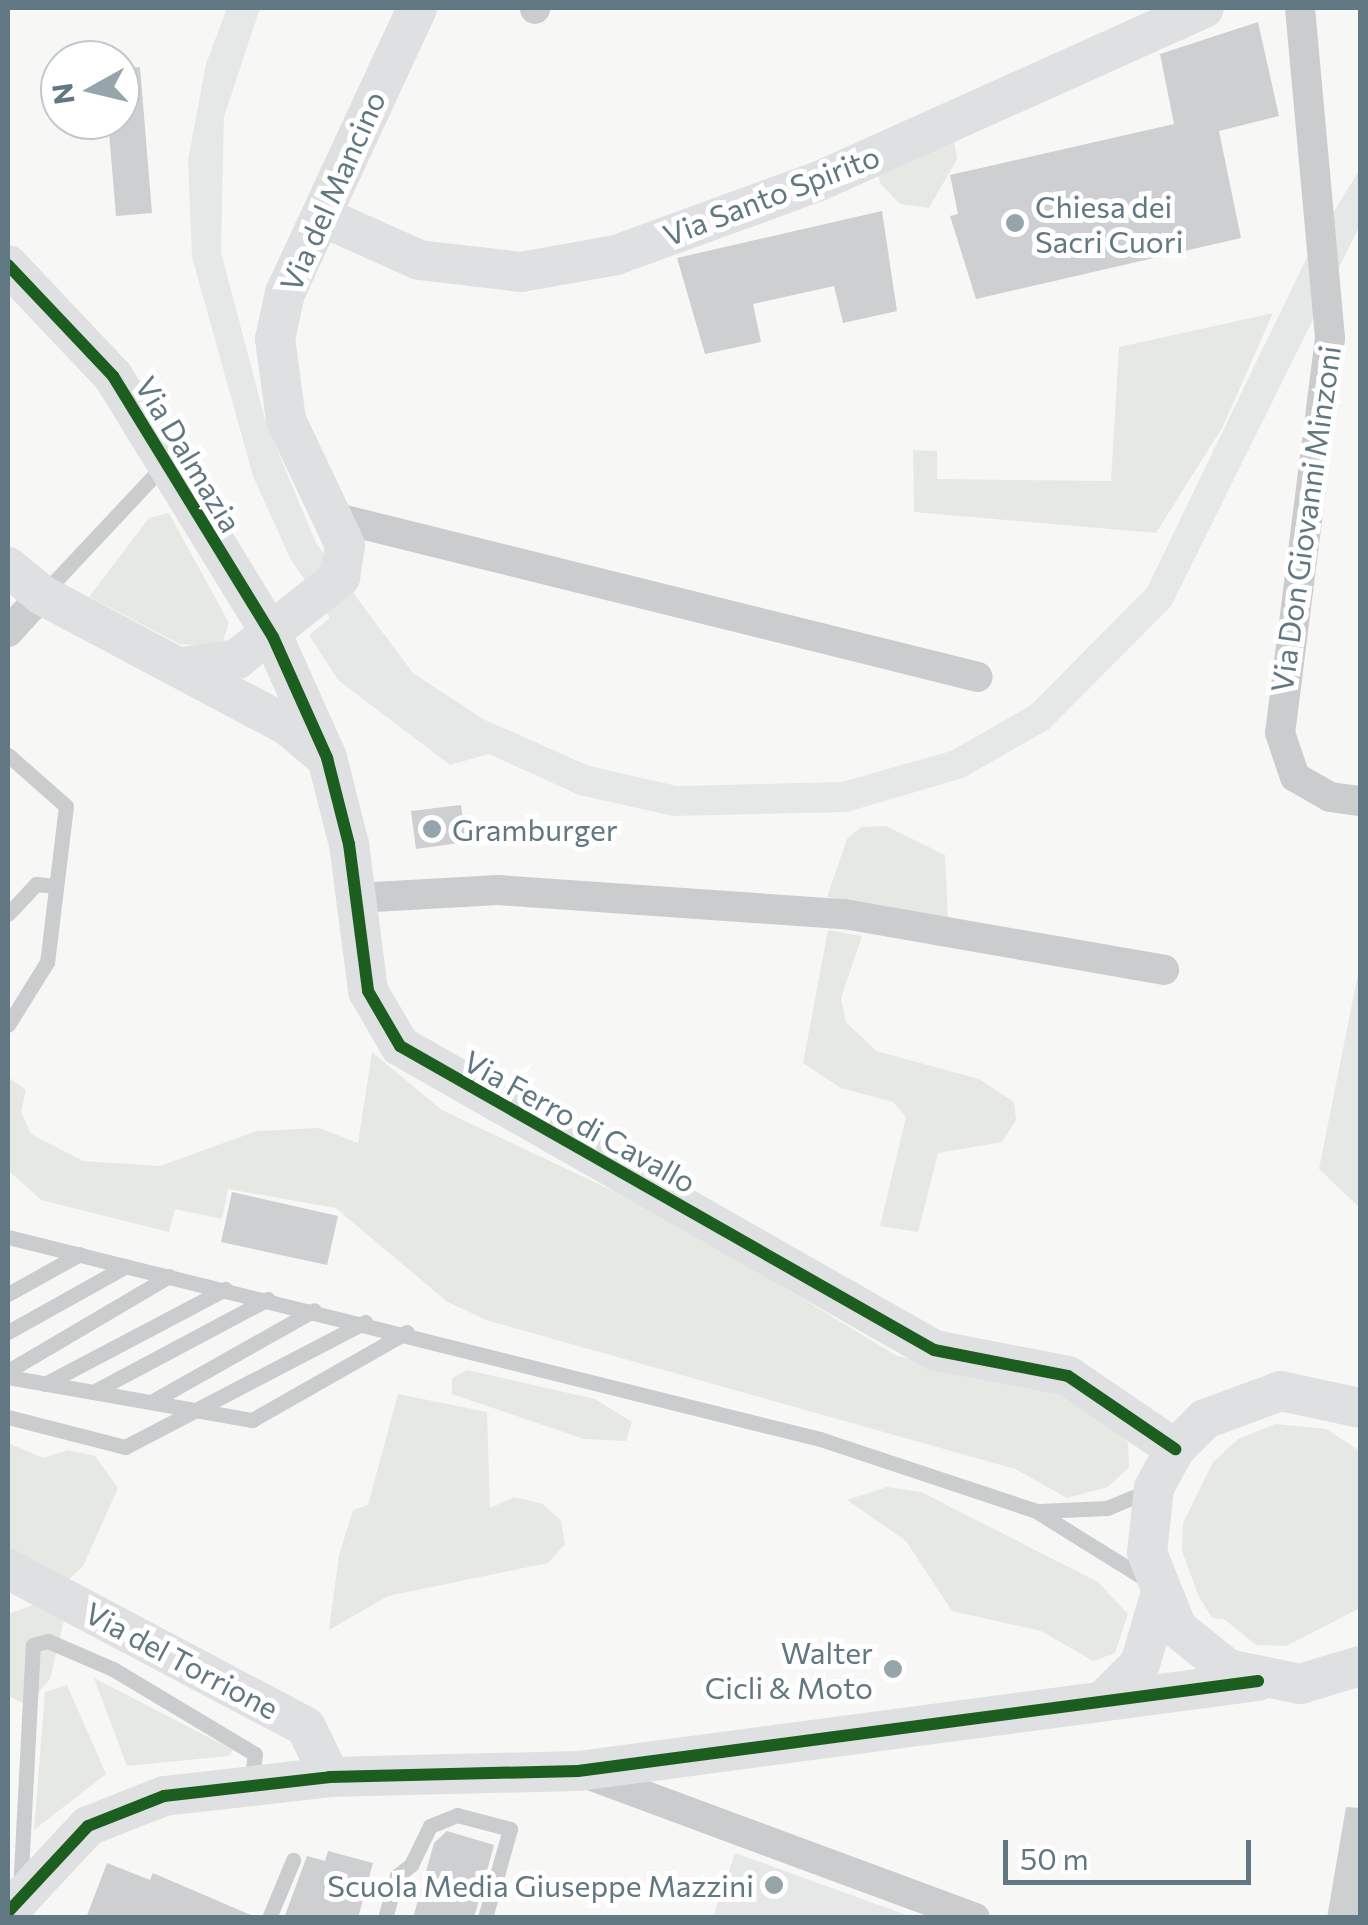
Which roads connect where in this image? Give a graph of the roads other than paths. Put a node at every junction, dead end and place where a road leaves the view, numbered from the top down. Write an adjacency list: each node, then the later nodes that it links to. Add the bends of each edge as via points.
1 (417, 8): 4 (street, Via del Mancino)
2 (1204, 8): 4 (street, Via Santo Spirito, via 816,182 616,255 521,272 419,260)
3 (1300, 8): 16 (street, Via Don Giovanni Minzoni, via 1330,338 1280,733 1295,777 1330,797)
4 (321, 216): 7 (street, Via del Mancino, via 285,294 276,354 286,420)
5 (8, 265): 6 (street, Via Dalmazia, via 113,376)
6 (170, 460): 9 (lane); 11 (street, Via Dalmazia)
7 (338, 518): 11 (street, Via del Mancino, via 345,545 340,577); 13 (street)
8 (8, 567): 9 (street)
9 (42, 595): 10 (street); 12 (street)
10 (8, 632)
11 (273, 637): 12 (street, via 237,659); 15 (street, Via Ferro di Cavallo)
12 (182, 667): 15 (street, via 288,726)
13 (978, 676)
14 (8, 755): 17 (lane, via 66,806)
15 (327, 758): 18 (street, Via Ferro di Cavallo)
16 (1360, 801)
17 (56, 886): 19 (lane, via 36,884); 21 (lane, via 47,962)
18 (356, 898): 20 (street, via 498,890 844,914); 40 (street, Via Ferro di Cavallo, via 368,990 400,1046 934,1350 1068,1376)
19 (8, 914)
20 (1164, 970)
21 (8, 1025)
22 (8, 1236): 23 (lane)
23 (80, 1254): 24 (lane); 27 (lane)
24 (126, 1266): 25 (lane); 31 (lane)
25 (169, 1276): 26 (lane); 33 (lane)
26 (225, 1289): 28 (lane); 34 (lane)
27 (8, 1294)
28 (268, 1299): 29 (lane); 35 (lane)
29 (314, 1310): 30 (lane); 36 (lane)
30 (365, 1322): 32 (lane); 38 (lane)
31 (8, 1332)
32 (407, 1332): 38 (lane, via 252,1420); 42 (lane, via 539,1372 820,1438)
33 (8, 1374): 34 (lane)
34 (45, 1384): 35 (lane)
35 (92, 1392): 36 (lane)
36 (151, 1402): 38 (lane)
37 (1360, 1408): 40 (street, via 1323,1394 1255,1396 1205,1419)
38 (198, 1411): 39 (lane, via 125,1447)
39 (8, 1417)
40 (1176, 1448): 41 (street)
41 (1154, 1488): 42 (lane, via 1107,1508); 44 (street, via 1146,1553)
42 (1036, 1511): 44 (lane)
43 (8, 1568): 49 (street, Via del Torrione, via 306,1727)
44 (1156, 1592): 46 (street, via 1200,1652); 47 (street, via 1140,1664)
45 (1360, 1666): 46 (street, via 1300,1684)
46 (1258, 1680): 47 (street)
47 (1108, 1696): 48 (street)
48 (578, 1771): 49 (street); 56 (street)
49 (330, 1778): 50 (street)
50 (251, 1783): 52 (street, via 112,1812); 52 (lane, via 255,1754 113,1669 48,1640 33,1645)
51 (293, 1860): 53 (lane)
52 (14, 1904)
53 (269, 1918)
54 (385, 1918): 55 (lane, via 397,1876 411,1865 430,1826 458,1815 510,1829)
55 (485, 1918)
56 (975, 1918)

